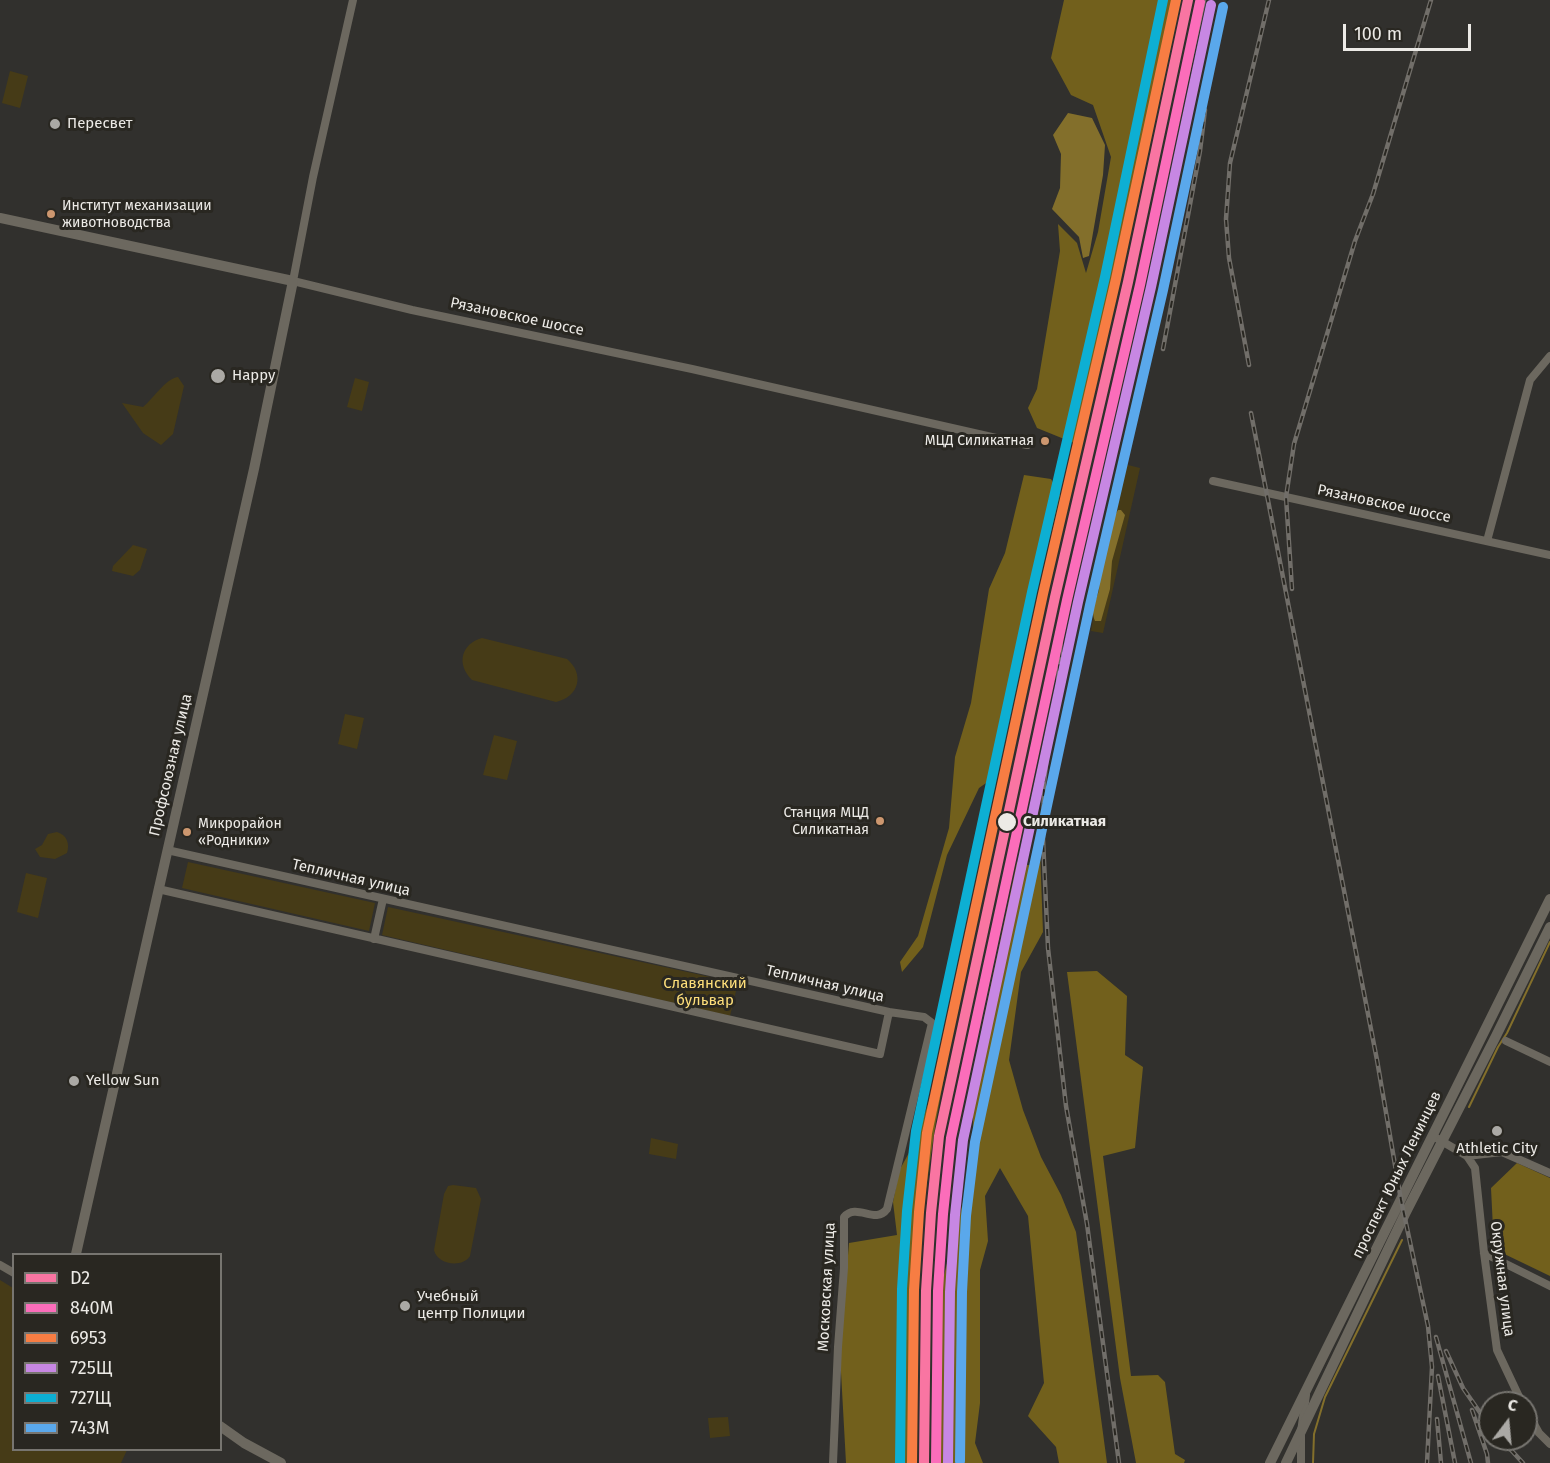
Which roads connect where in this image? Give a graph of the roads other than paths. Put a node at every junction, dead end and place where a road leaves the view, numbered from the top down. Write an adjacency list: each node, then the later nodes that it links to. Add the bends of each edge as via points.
1 (353, 0): 3 (street)
2 (0, 218): 3 (main road, Рязановское шоссе)
3 (293, 281): 5 (street, Рязановское шоссе); 9 (main road, Профсоюзная улица)
4 (1550, 356): 7 (street, via 1530,380)
5 (1027, 445)
6 (1213, 481): 7 (street, Рязановское шоссе)
7 (1487, 542): 8 (street, Рязановское шоссе)
8 (1550, 555)
9 (167, 850): 10 (main road, Профсоюзная улица); 11 (street, Тепличная улица)
10 (158, 889): 14 (street, Тепличная улица); 21 (main road, Профсоюзная улица)
11 (383, 899): 14 (street); 15 (street, Тепличная улица)
12 (1550, 899): 18 (main road, проспект Юных Ленинцев)
13 (1550, 927): 18 (main road, проспект Юных Ленинцев, via 1496,1036)
14 (374, 939): 15 (street, Тепличная улица, via 880,1054)
15 (889, 1012): 32 (street, Московская улица, via 924,1017 932,1023 887,1209 878,1216 854,1211 844,1217)
16 (1506, 1041): 17 (street)
17 (1550, 1062)
18 (1437, 1139): 19 (street); 24 (main road, проспект Юных Ленинцев); 29 (main road, проспект Юных Ленинцев)
19 (1467, 1156): 20 (street, via 1502,1152); 22 (street, Окружная улица, via 1475,1168)
20 (1550, 1173)
21 (76, 1253)
22 (1484, 1253): 23 (street); 25 (street, Окружная улица, via 1497,1350)
23 (1550, 1286)
24 (1307, 1388): 26 (main road, проспект Юных Ленинцев); 29 (street)
25 (1515, 1391)
26 (1289, 1422): 29 (street); 33 (main road, проспект Юных Ленинцев)
27 (222, 1427): 31 (main road)
28 (1538, 1431): 30 (street)
29 (1301, 1432): 34 (main road, проспект Юных Ленинцев); 35 (street)
30 (1550, 1444)
31 (281, 1463)
32 (832, 1463)
33 (1270, 1463)
34 (1286, 1463)
35 (1301, 1463)

